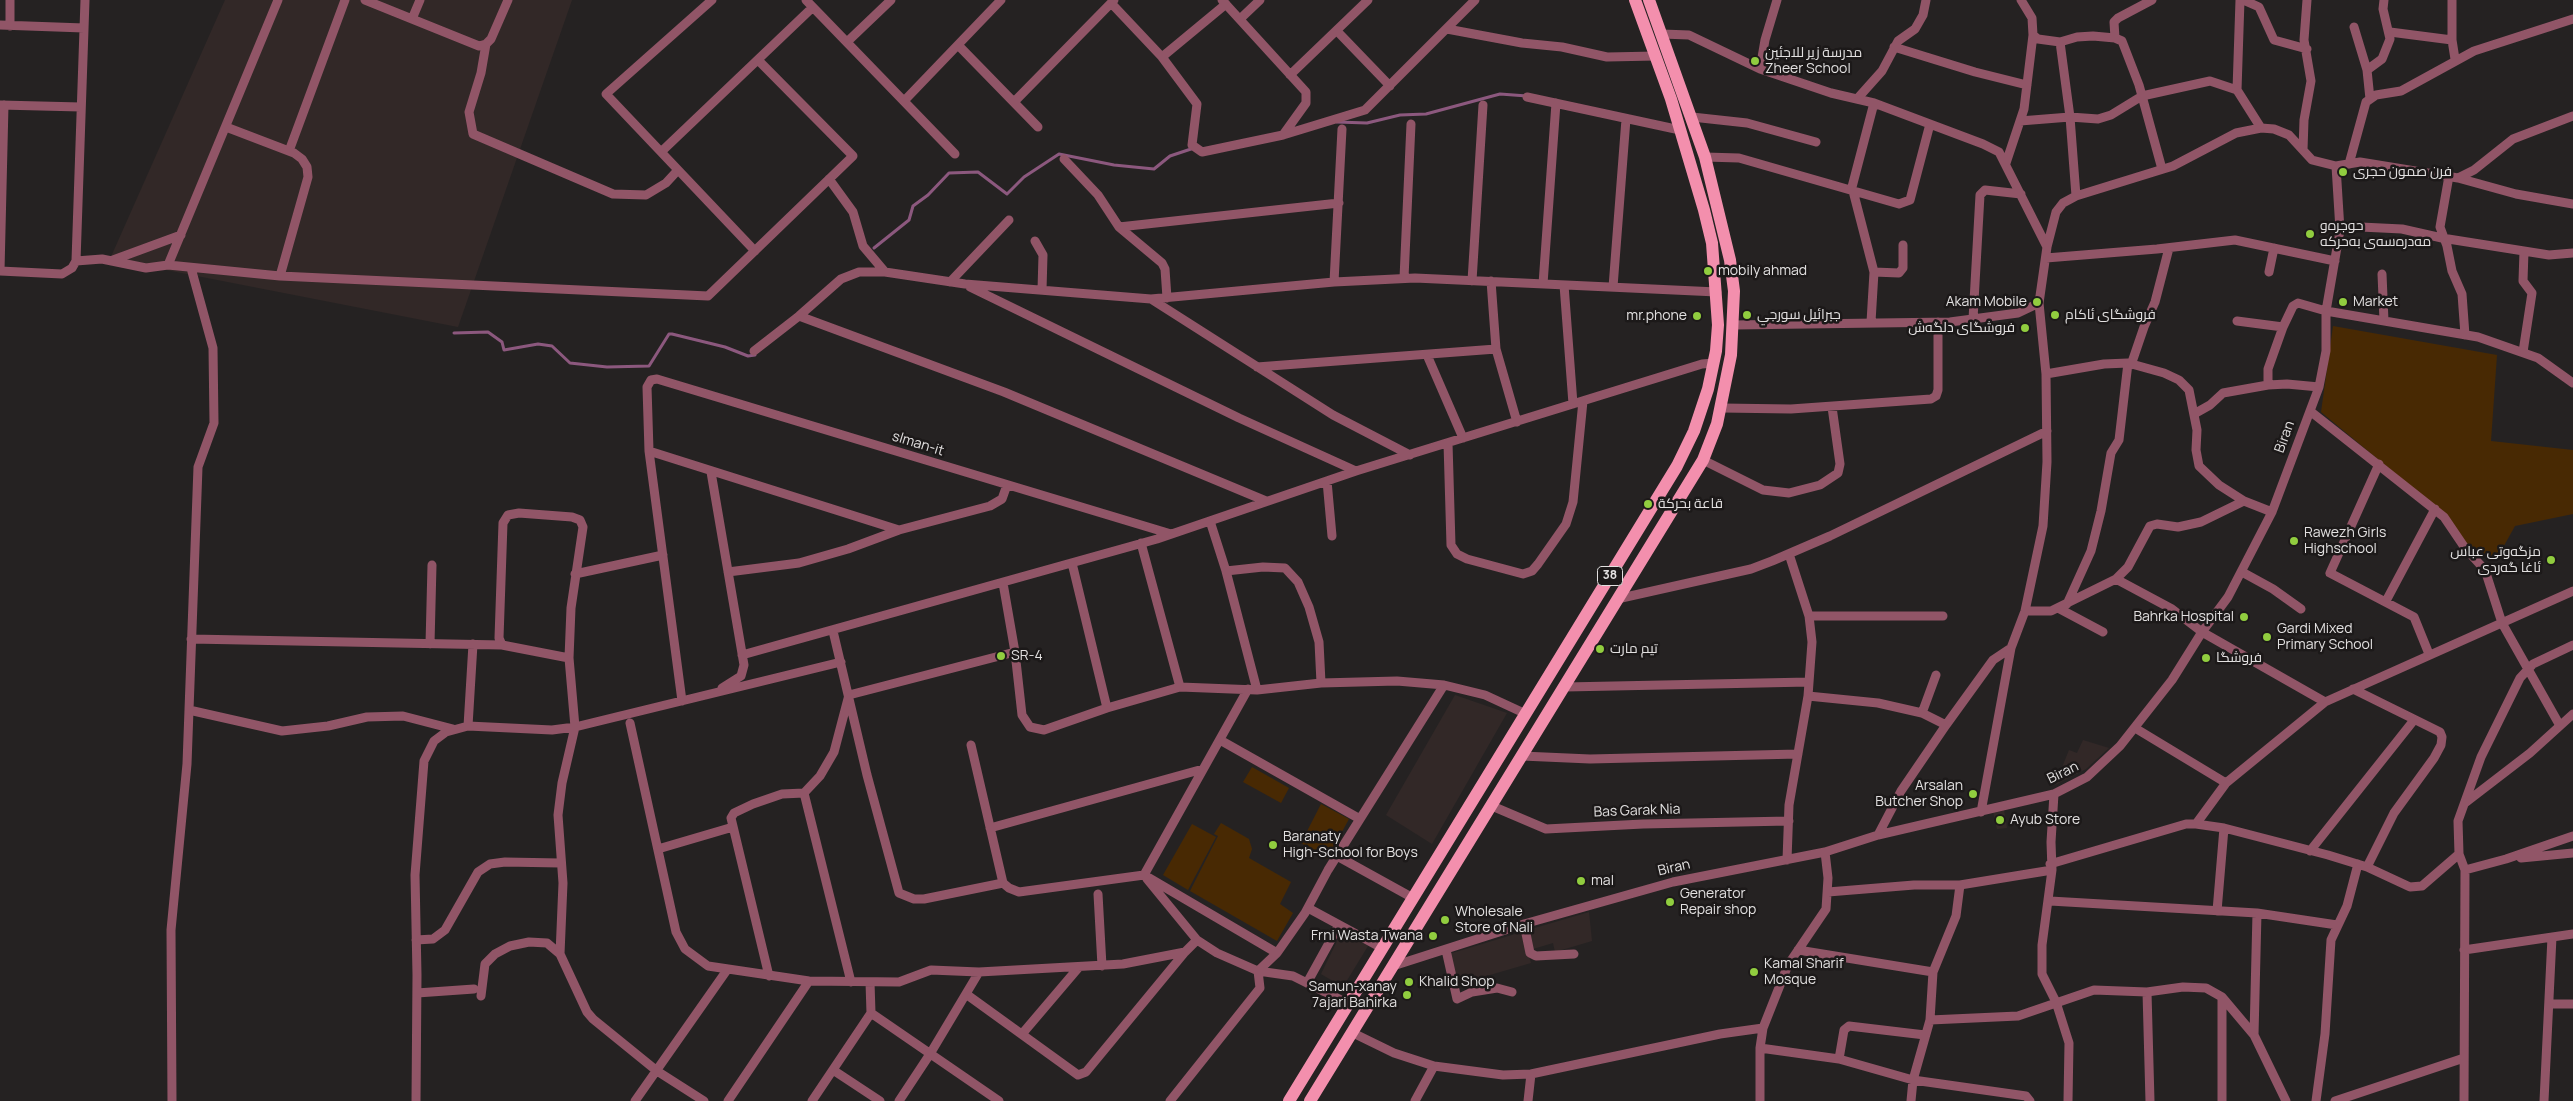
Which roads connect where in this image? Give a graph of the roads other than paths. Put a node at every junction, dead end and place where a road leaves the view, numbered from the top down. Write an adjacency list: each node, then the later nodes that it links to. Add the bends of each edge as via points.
1 (10, 0): 33 (street)
2 (85, 0): 35 (street)
3 (278, 0): 78 (street)
4 (345, 0): 85 (street)
5 (365, 0): 31 (street)
6 (420, 0): 31 (street)
7 (508, 0): 45 (street)
8 (712, 0): 86 (street, via 606,94)
9 (806, 0): 28 (street)
10 (892, 0): 43 (street)
11 (1001, 0): 46 (street)
12 (1260, 0): 29 (street)
13 (1368, 0): 38 (street)
14 (1475, 0): 37 (street)
15 (1635, 0): 49 (main road, 38)
16 (1649, 0): 36 (main road, 38)
17 (1658, 0): 36 (main road, 38)
18 (1777, 0): 53 (street)
19 (1926, 0): 47 (street, via 1924,15 1915,29)
20 (2021, 0): 40 (street, via 2032,18)
21 (2152, 0): 41 (street, via 2114,22)
22 (2242, 0): 48 (street, via 2259,7 2274,40); 58 (street)
23 (2307, 0): 48 (street, via 2304,40)
24 (2384, 0): 39 (street, via 2383,9)
25 (2452, 0): 42 (street)
26 (1112, 1): 50 (street); 64 (street)
27 (1224, 2): 29 (street); 50 (street)
28 (813, 7): 43 (street); 51 (street)
29 (1240, 19): 55 (street)
30 (2573, 19): 52 (street)
31 (412, 20): 45 (street, via 475,46)
32 (0, 25): 33 (street)
33 (10, 26): 35 (street)
34 (2354, 27): 54 (street)
35 (84, 28): 69 (street)
36 (1660, 29): 53 (street, via 1690,35); 72 (main road, 38)
37 (1447, 30): 49 (street, via 1608,57); 57 (street)
38 (1337, 31): 55 (street); 57 (street)
39 (2390, 32): 42 (street); 54 (street, via 2388,48 2382,58)
40 (2033, 35): 44 (street, via 2038,39); 56 (street)
41 (2115, 38): 44 (street, via 2076,37); 59 (street, via 2122,41)
42 (2452, 40): 52 (street)
43 (847, 42): 63 (street)
44 (2060, 42): 71 (street)
45 (486, 44): 94 (street, via 469,112 473,134 613,194 646,195 666,183)
46 (958, 45): 63 (street); 64 (street)
47 (1894, 47): 56 (street); 61 (street, via 1882,71)
48 (2307, 49): 84 (street, via 2311,81)
49 (1656, 56): 81 (main road, 38)
50 (1162, 57): 82 (street, via 1197,104 1192,145 1202,152)
51 (758, 60): 86 (street); 96 (street, via 853,156)
52 (2455, 60): 62 (street, via 2401,91)
53 (1760, 70): 61 (street)
54 (2367, 70): 62 (street)
55 (1290, 75): 82 (street, via 1306,92 1306,103)
56 (2027, 85): 74 (street)
57 (1390, 86): 82 (street, via 1365,110)
58 (2237, 90): 59 (street, via 2210,81); 79 (street)
59 (2142, 96): 71 (street, via 2111,115); 93 (street)
60 (1527, 97): 65 (street)
61 (1856, 99): 66 (street)
62 (2370, 99): 91 (street, via 2366,102)
63 (904, 101): 87 (street)
64 (1014, 102): 77 (street)
65 (1556, 103): 73 (street); 137 (street)
66 (1874, 103): 76 (street); 97 (street, via 1852,187)
67 (2, 105): 69 (street); 125 (street)
68 (1483, 105): 132 (street)
69 (81, 108): 120 (street)
70 (2573, 116): 95 (street, via 2513,139 2474,170)
71 (2070, 117): 74 (street); 99 (street)
72 (1692, 118): 83 (street, via 1747,123); 88 (main road, 38)
73 (1626, 119): 81 (street); 139 (street)
74 (2020, 121): 90 (street)
75 (1411, 124): 131 (street)
76 (1930, 124): 90 (street, via 1999,152); 97 (street, via 1910,200 1899,204)
77 (1038, 127)
78 (226, 128): 85 (street); 107 (street)
79 (2261, 128): 84 (street, via 2288,135); 93 (street, via 2236,133)
80 (1342, 129): 100 (street)
81 (1680, 130): 103 (main road, 38)
82 (1283, 135)
83 (1816, 142)
84 (2303, 150): 92 (street, via 2312,160)
85 (289, 151): 130 (street, via 305,163 308,177)
86 (661, 152): 94 (street)
87 (955, 154)
88 (1705, 157): 97 (street, via 1739,158); 102 (main road, 38)
89 (1064, 159): 106 (street, via 1098,195)
90 (2006, 163): 98 (street)
91 (2349, 164): 92 (street); 95 (street, via 2360,162)
92 (2336, 166): 105 (street, Biran)
93 (2162, 169): 99 (street)
94 (678, 170): 114 (street)
95 (2453, 177): 101 (street, via 2516,194); 108 (street, via 2440,227)
96 (829, 179): 114 (street); 126 (street, via 853,212 863,246)
97 (1854, 192): 127 (street)
98 (2021, 194): 111 (street); 147 (street, via 1985,190 1980,195)
99 (2076, 196): 111 (street, via 2063,203 2056,212)
100 (1339, 203): 106 (street); 134 (street)
101 (2573, 204)
102 (1718, 206): 103 (main road, via 1712,215); 119 (main road, 38)
103 (1704, 210): 121 (main road, 38)
104 (1009, 220): 133 (street)
105 (2340, 226): 108 (street, via 2402,229); 122 (street, Biran)
106 (1119, 227): 142 (street, via 1162,263)
107 (181, 235): 118 (street); 123 (street)
108 (2442, 238): 115 (street); 154 (street, via 2462,294)
109 (1035, 241): 140 (street, via 1043,255)
110 (1903, 245): 127 (street, via 1903,268 1899,273)
111 (2047, 248): 117 (street)
112 (2169, 248): 113 (street, via 2235,240); 117 (street); 160 (street, via 2155,302)
113 (2274, 248): 122 (street); 128 (street)
114 (755, 252): 130 (street, via 708,296)
115 (2524, 252): 116 (street, via 2549,256); 157 (street, via 2523,282 2532,293)
116 (2573, 253)
117 (2046, 258): 144 (street)
118 (113, 260): 120 (street); 123 (street, via 146,268)
119 (1730, 260): 121 (main road, via 1722,251); 152 (main road, 38)
120 (76, 261): 125 (street, via 69,271 62,274)
121 (1714, 261): 141 (main road, 38)
122 (2335, 261): 145 (street, Biran)
123 (168, 265): 124 (street)
124 (191, 268): 130 (street); 216 (street, via 214,348 214,423 198,467)
125 (0, 271)
126 (885, 272): 133 (street); 146 (street, via 850,273)
127 (1874, 272): 149 (street)
128 (2269, 272)
129 (2382, 274): 151 (street)
130 (280, 276)
131 (1404, 278): 132 (street); 134 (street)
132 (1472, 280): 135 (street)
133 (950, 282): 136 (street)
134 (1334, 282): 142 (street)
135 (1491, 282): 137 (street); 155 (street)
136 (965, 284): 140 (street); 180 (street, via 1239,418)
137 (1543, 284): 138 (street)
138 (1564, 285): 139 (street); 167 (street)
139 (1613, 287): 141 (street)
140 (1042, 290): 143 (street)
141 (1717, 292): 159 (main road, 38)
142 (1167, 298): 143 (street)
143 (1151, 299): 161 (street)
144 (2039, 303): 147 (street, via 2018,313); 162 (street)
145 (2326, 311): 151 (street); 153 (street, via 2294,303); 165 (street, Biran, via 2326,351)
146 (799, 316): 156 (street); 184 (street, via 1004,392)
147 (1973, 319): 150 (street)
148 (2237, 320): 153 (street)
149 (1871, 322): 150 (street); 152 (street)
150 (1938, 322): 168 (street, via 1936,396)
151 (2384, 322): 154 (street)
152 (1734, 324): 169 (main road, 38, via 1732,356)
153 (2283, 327): 164 (street, via 2268,369)
154 (2465, 335): 157 (street)
155 (1496, 349): 158 (street); 172 (street)
156 (754, 350)
157 (2522, 352): 163 (street, via 2538,358)
158 (1427, 355): 161 (street); 174 (street)
159 (1714, 363): 166 (street); 244 (main road, 38, via 1686,450)
160 (2130, 364): 162 (street, via 2104,364); 171 (street, via 2179,380 2189,390); 206 (street, via 2119,440 2111,453 2102,511 2091,551)
161 (1257, 367): 177 (street, via 1333,415)
162 (2046, 374): 173 (street)
163 (2573, 383)
164 (2268, 385): 165 (street); 171 (street, via 2223,393)
165 (2319, 387): 170 (street, Biran)
166 (1583, 401): 167 (street); 175 (street, via 1573,502 1566,524 1532,571 1522,574 1457,554 1452,545)
167 (1573, 404): 172 (street)
168 (1832, 407): 169 (street); 178 (street, via 1840,464 1838,474 1820,485 1789,494 1763,490)
169 (1722, 408): 178 (main road, 38)
170 (2310, 411): 179 (street); 187 (street, Biran)
171 (2194, 414): 185 (street, via 2200,466 2219,485)
172 (1517, 422): 174 (street)
173 (2047, 431): 193 (street); 209 (street, via 2043,526)
174 (1463, 438): 175 (street)
175 (1448, 443): 177 (street)
176 (649, 451): 181 (street); 183 (street, slman-it, via 647,387 651,380 658,379); 194 (street)
177 (1410, 455): 180 (street)
178 (1703, 460): 204 (main road, 38)
179 (2379, 464): 186 (street); 205 (street, via 2330,573)
180 (1356, 471): 182 (street)
181 (711, 472): 189 (street); 198 (street)
182 (1327, 481): 184 (street); 191 (street)
183 (1007, 485): 189 (street, via 997,503); 190 (street, slman-it)
184 (1266, 501): 188 (street)
185 (2244, 501): 187 (street); 201 (street, via 2201,522 2178,527 2150,526 2128,567)
186 (2435, 509): 205 (street); 212 (street, via 2485,570)
187 (2272, 512): 199 (street, Biran)
188 (1210, 521): 190 (street); 197 (street)
189 (899, 530): 198 (street, via 799,563)
190 (1172, 534): 192 (street)
191 (1332, 536)
192 (1141, 544): 195 (street); 232 (street)
193 (1789, 554): 204 (street, via 1751,569); 210 (street)
194 (663, 555): 200 (street); 239 (street)
195 (1072, 563): 202 (street); 241 (street)
196 (432, 565): 217 (street)
197 (1226, 571): 230 (street, via 1285,568 1298,582 1319,642); 235 (street)
198 (728, 572): 224 (street)
199 (2242, 572): 208 (street); 215 (street, Biran)
200 (574, 574): 219 (street, via 583,527 580,520 519,512 508,515 503,523 499,638); 225 (street)
201 (2116, 579): 206 (street); 215 (street, via 2172,609)
202 (1003, 583): 213 (street); 222 (street)
203 (2573, 591): 212 (street)
204 (1618, 599): 233 (main road, 38)
205 (2386, 601): 223 (street, via 2414,616)
206 (2067, 604): 207 (street)
207 (2058, 608): 209 (street); 214 (street)
208 (2301, 609)
209 (2025, 611): 221 (street)
210 (1809, 616): 211 (street); 229 (street, via 1812,642)
211 (1943, 616)
212 (2502, 623): 223 (street); 227 (street)
213 (833, 631): 224 (street); 226 (street)
214 (2103, 632)
215 (2202, 632): 240 (street); 252 (street, Biran, via 2172,680)
216 (191, 639): 217 (street); 242 (street)
217 (430, 644): 218 (street)
218 (473, 644): 219 (street); 250 (street)
219 (502, 645): 225 (street)
220 (2573, 645): 227 (street)
221 (2011, 648): 249 (street, via 1993,660); 264 (street)
222 (1016, 652): 237 (street); 241 (street, via 1022,715 1030,727 1044,730)
223 (2429, 654): 234 (street)
224 (742, 655): 236 (street, via 744,669 741,676)
225 (569, 658): 251 (street)
226 (841, 662): 236 (street); 237 (street)
227 (2529, 667): 248 (street); 262 (street, via 2520,678 2484,750)
228 (1936, 675): 243 (street)
229 (1809, 682): 233 (street); 238 (street)
230 (1321, 683): 231 (street, via 1397,681); 235 (street)
231 (1444, 685): 244 (street, via 1485,694); 265 (street)
232 (1180, 687): 235 (street); 241 (street)
233 (1565, 687): 257 (main road, 38)
234 (2353, 689): 240 (street); 246 (street)
235 (1252, 690): 254 (street)
236 (716, 692): 239 (street)
237 (849, 695): 260 (street, via 834,752 820,776); 286 (street, via 899,893 924,898)
238 (1808, 696): 243 (street, via 1878,703); 256 (street)
239 (682, 700): 251 (street)
240 (2325, 702): 259 (street)
241 (1107, 708)
242 (189, 710): 253 (street, via 282,731 328,726 366,717 403,716); 350 (street, via 171,930)
243 (1922, 713): 249 (street)
244 (1526, 714): 290 (main road, 38)
245 (2573, 714): 248 (street)
246 (2414, 720): 274 (street); 282 (street, via 2440,732 2441,745)
247 (630, 723): 273 (street)
248 (2559, 724): 262 (street, via 2537,747)
249 (1946, 725): 271 (street, via 1901,791)
250 (468, 726): 251 (street, via 552,730); 253 (street)
251 (575, 727): 281 (street, via 558,815)
252 (2135, 728): 259 (street); 261 (street, Biran, via 2087,777)
253 (453, 729): 302 (street, via 434,741 424,760 415,875)
254 (1220, 740): 258 (street); 265 (street)
255 (971, 746): 269 (street)
256 (1798, 754): 257 (street, via 1590,759); 266 (street)
257 (1522, 756): 263 (main road, 38)
258 (1203, 769): 269 (street); 285 (street)
259 (2226, 783): 267 (street)
260 (804, 793): 268 (street, via 782,794 740,810 732,818); 321 (street)
261 (2054, 794): 264 (street, Biran); 283 (street)
262 (2465, 804): 277 (street, via 2458,821)
263 (1492, 806): 266 (street, Bas Garak Nia, via 1546,829); 299 (main road, 38)
264 (1981, 812): 271 (street, Biran)
265 (1360, 819): 278 (street)
266 (1788, 821): 280 (street)
267 (2196, 824): 270 (street); 283 (street, via 2186,824)
268 (733, 827): 273 (street); 319 (street)
269 (990, 828): 286 (street)
270 (2224, 828): 274 (street); 293 (street)
271 (1878, 835): 275 (street, Biran)
272 (2573, 836): 279 (street)
273 (658, 849): 315 (street, via 680,941 700,962)
274 (2310, 851): 282 (street)
275 (1825, 852): 280 (street, Biran); 288 (street)
276 (2573, 853): 279 (street)
277 (2460, 854): 282 (street, via 2422,886 2410,887); 284 (street)
278 (1337, 856): 290 (street); 292 (street)
279 (2506, 859): 284 (street)
280 (1787, 860): 296 (street, Biran, via 1673,882)
281 (560, 863): 302 (street, via 490,864 478,872 444,930 434,939); 310 (street, via 563,902)
282 (2363, 865): 298 (street)
283 (2051, 867): 287 (street); 291 (street)
284 (2465, 870): 307 (street)
285 (1144, 875): 286 (street, via 1019,892); 303 (street); 309 (street)
286 (1003, 883)
287 (1960, 885): 288 (street); 318 (street, via 1956,916)
288 (1828, 892): 306 (street, via 1822,916)
289 (1098, 894): 312 (street)
290 (1413, 898): 295 (main road, 38)
291 (2050, 901): 293 (street); 329 (street, via 2042,945 2042,974)
292 (1308, 908): 297 (street); 309 (street)
293 (2217, 911): 294 (street)
294 (2257, 913): 298 (street); 339 (street)
295 (1396, 924): 299 (main road, via 1403,921); 304 (main road, 38)
296 (1524, 924): 305 (street, Biran); 311 (street, via 1530,952 1536,956)
297 (1339, 925): 304 (street); 323 (street)
298 (2337, 925): 370 (street, via 2331,940 2325,1034)
299 (1412, 933): 313 (main road, 38)
300 (2573, 934): 301 (street)
301 (2552, 937): 307 (street); 331 (street)
302 (416, 940): 326 (street)
303 (1197, 940): 308 (street); 316 (street, via 1217,954)
304 (1382, 948): 330 (main road, 38)
305 (1446, 950): 313 (street, Biran); 324 (street, via 1457,999 1472,992 1497,988)
306 (1798, 950): 318 (street); 335 (street, via 1788,965)
307 (2464, 950): 342 (street)
308 (1185, 952): 312 (street); 337 (street, via 1086,1072 1078,1075 1069,1070)
309 (1277, 953): 316 (street)
310 (560, 954): 326 (street, via 547,943 510,946 485,964 478,992); 346 (street, via 587,1012)
311 (1574, 954)
312 (1102, 966): 314 (street)
313 (1393, 966): 336 (main road, 38)
314 (1079, 967): 317 (street); 337 (street)
315 (727, 970): 319 (street); 346 (street)
316 (1258, 971): 323 (street, via 1293,976); 358 (street, via 1260,988)
317 (979, 972): 322 (street, via 931,970 903,982); 327 (street)
318 (1934, 972): 334 (street)
319 (769, 976): 320 (street)
320 (809, 981): 321 (street); 354 (street)
321 (851, 982): 322 (street)
322 (870, 982): 333 (street)
323 (1307, 983): 330 (street)
324 (1512, 992)
325 (2147, 992): 328 (street, via 2183,987 2206,988); 329 (street, via 2094,990); 367 (street)
326 (417, 993): 351 (street)
327 (966, 994): 337 (street); 341 (street)
328 (2222, 997): 339 (street); 368 (street)
329 (2056, 1002): 334 (street, via 2018,1016); 366 (street, via 2069,1043)
330 (1349, 1004): 359 (main road, 38)
331 (2549, 1004): 332 (street); 373 (street)
332 (2573, 1004)
333 (871, 1013): 341 (street); 345 (street)
334 (1930, 1020): 338 (street)
335 (1763, 1028): 340 (street); 347 (street)
336 (1353, 1033): 344 (street, via 1394,1053); 360 (main road, 38)
337 (1022, 1034)
338 (1925, 1035): 343 (street, via 1849,1026 1844,1030); 348 (street)
339 (2254, 1035): 369 (street)
340 (1760, 1048): 343 (street); 363 (street)
341 (930, 1054): 349 (street); 357 (street)
342 (2464, 1058): 371 (street); 372 (street)
343 (1839, 1059): 348 (street)
344 (1434, 1066): 347 (street, via 1494,1074); 361 (street)
345 (833, 1070): 355 (street); 356 (street)
346 (658, 1071): 352 (street); 353 (street)
347 (1531, 1074): 362 (street)
348 (1913, 1080): 364 (street); 365 (street, via 2026,1096)
349 (993, 1099)
350 (172, 1101)
351 (416, 1101)
352 (635, 1101)
353 (704, 1101)
354 (728, 1101)
355 (812, 1101)
356 (880, 1101)
357 (899, 1101)
358 (1170, 1101)
359 (1289, 1101)
360 (1310, 1101)
361 (1415, 1101)
362 (1528, 1101)
363 (1760, 1101)
364 (1910, 1101)
365 (2030, 1101)
366 (2068, 1101)
367 (2150, 1101)
368 (2222, 1101)
369 (2286, 1101)
370 (2316, 1101)
371 (2335, 1101)
372 (2464, 1101)
373 (2544, 1101)

